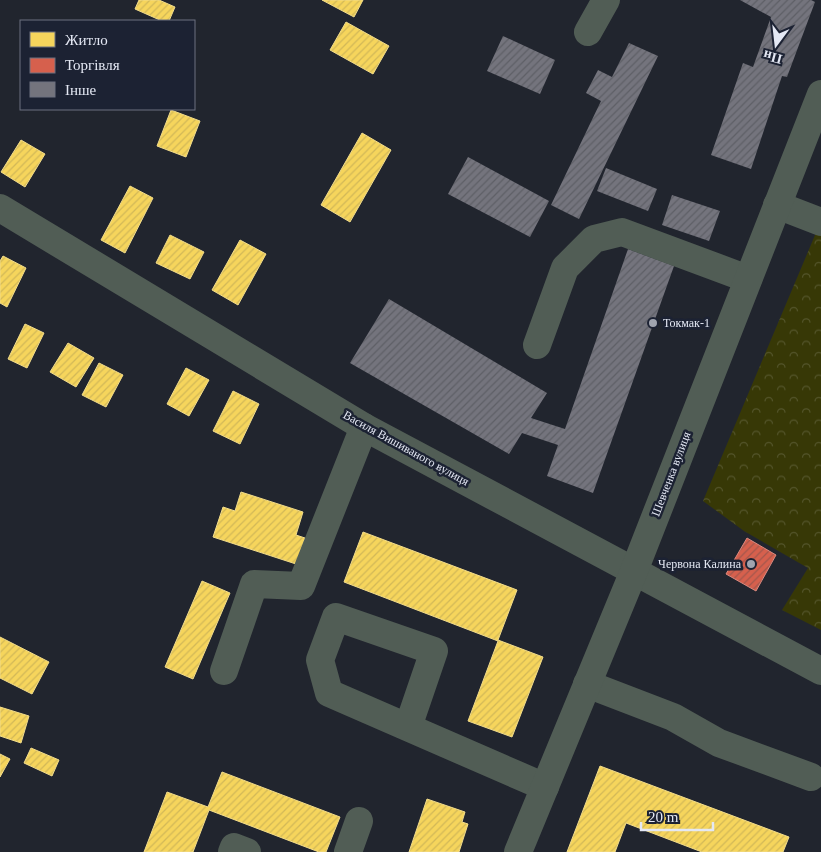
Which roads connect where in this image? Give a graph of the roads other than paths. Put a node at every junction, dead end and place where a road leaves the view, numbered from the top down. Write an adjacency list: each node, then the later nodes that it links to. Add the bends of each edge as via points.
1 (606, 0): 2 (street)
2 (588, 32)
3 (821, 94): 4 (street, Шевченка вулиця)
4 (776, 205): 6 (street); 7 (street, Шевченка вулиця)
5 (0, 208): 9 (street, Василя Вишиваного вулиця)
6 (821, 222)
7 (748, 279): 8 (street, via 622,232 594,239 565,268); 10 (street, Шевченка вулиця)
8 (537, 345)
9 (364, 427): 10 (street, Василя Вишиваного вулиця); 11 (street, via 301,586 254,584)
10 (634, 571): 12 (street, Василя Вишиваного вулиця); 13 (street, Шевченка вулиця)
11 (224, 671)
12 (821, 671)
13 (587, 684): 15 (street, via 673,717 719,743); 16 (street, Шевченка вулиця)
14 (408, 728): 14 (street, via 329,693 320,660 336,618 434,651); 16 (street)
15 (811, 777)
16 (545, 787): 21 (street, Шевченка вулиця)
17 (359, 821): 20 (street)
18 (232, 852): 19 (street, via 234,847)
19 (247, 852)
20 (348, 852)
21 (518, 852)

